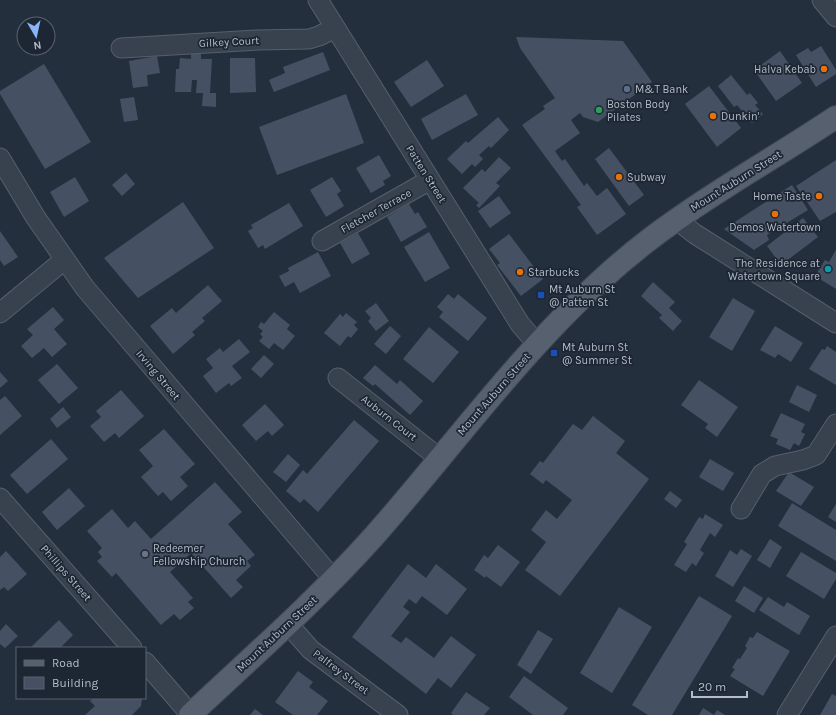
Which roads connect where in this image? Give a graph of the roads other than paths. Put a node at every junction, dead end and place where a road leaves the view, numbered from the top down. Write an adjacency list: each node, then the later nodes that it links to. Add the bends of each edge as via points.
1 (318, 0): 4 (street, Patten Street)
2 (822, 0): 3 (street)
3 (836, 16)
4 (335, 28): 5 (street, Gilkey Court, via 309,39); 8 (street, Patten Street)
5 (120, 48)
6 (836, 117): 9 (main road, Mount Auburn Street)
7 (0, 158): 11 (street, Irving Street)
8 (430, 180): 10 (street, Fletcher Terrace); 14 (street, Patten Street, via 520,324)
9 (678, 218): 13 (street, via 695,234); 14 (main road, Mount Auburn Street, via 634,251 598,283)
10 (322, 241)
11 (64, 260): 12 (street); 20 (street, Irving Street, via 94,299)
12 (0, 313)
13 (836, 323)
14 (537, 344): 17 (main road, Mount Auburn Street)
15 (338, 378): 17 (street, Auburn Court)
16 (836, 424): 19 (street, via 816,455 775,466 762,474)
17 (440, 458): 20 (main road, Mount Auburn Street)
18 (0, 498): 23 (street, Phillips Street)
19 (741, 509)
20 (334, 580): 21 (main road, Mount Auburn Street)
21 (288, 624): 26 (main road, Mount Auburn Street); 27 (street, Palfrey Street, via 311,650)
22 (836, 636): 24 (street)
23 (131, 647)
24 (831, 656): 28 (street)
25 (146, 663): 26 (street)
26 (191, 715)
27 (398, 715)
28 (787, 715)

